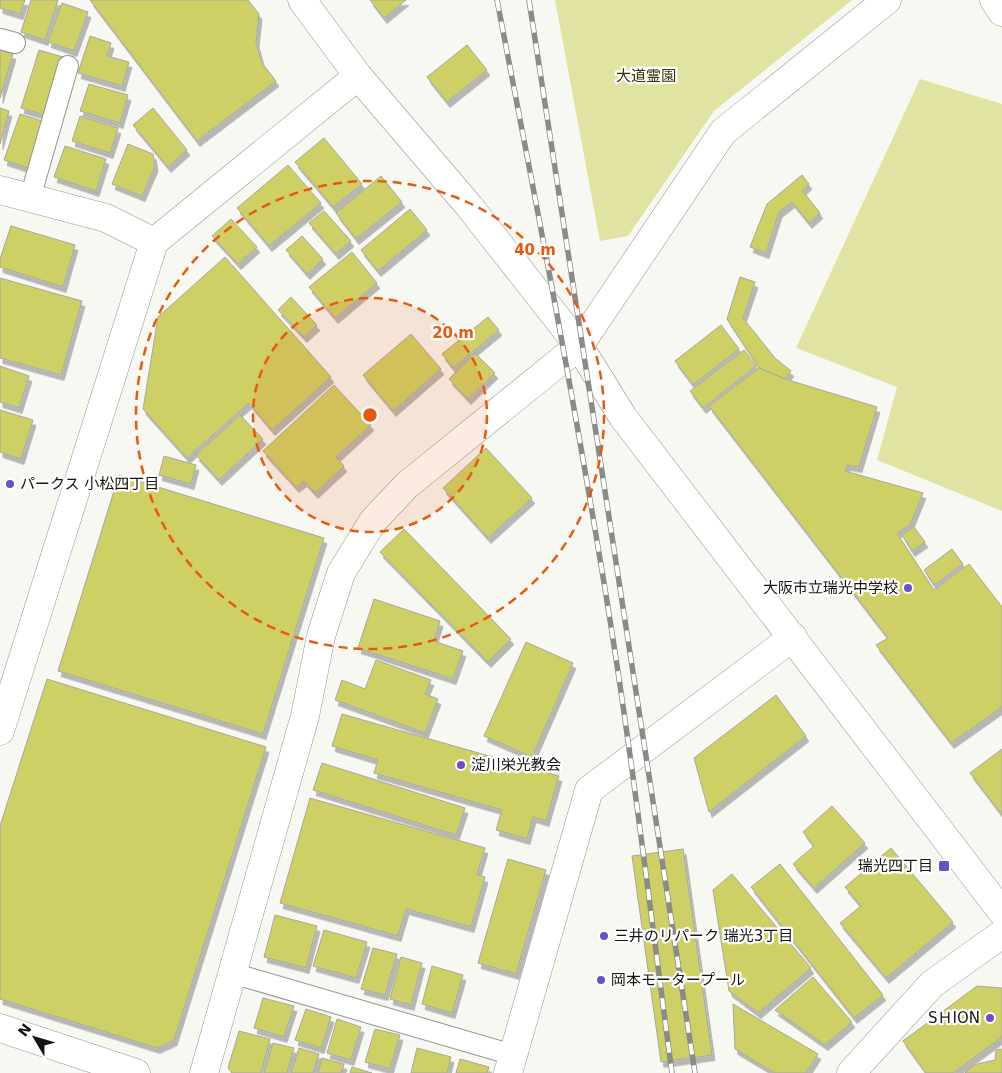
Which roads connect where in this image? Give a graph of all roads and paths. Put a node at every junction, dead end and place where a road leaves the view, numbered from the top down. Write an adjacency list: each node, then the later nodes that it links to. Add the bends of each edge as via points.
1 (302, 0): 6 (street)
2 (887, 0): 10 (street, via 723,132)
3 (994, 0): 4 (street)
4 (1002, 12)
5 (68, 66): 8 (lane)
6 (358, 76): 9 (street); 10 (street, via 469,206)
7 (0, 190): 8 (street)
8 (30, 198): 9 (street, via 106,218)
9 (154, 242): 12 (street)
10 (579, 346): 11 (street, via 623,417); 15 (street, via 407,485 373,521 342,573 321,636 306,716)
11 (794, 637): 13 (street); 17 (street, via 589,790)
12 (0, 731)
13 (1002, 912)
14 (1002, 934): 20 (street, via 932,984)
15 (232, 973): 17 (lane); 19 (street)
16 (0, 1028): 18 (street)
17 (510, 1064)
18 (136, 1073)
19 (204, 1073)
20 (851, 1073)

